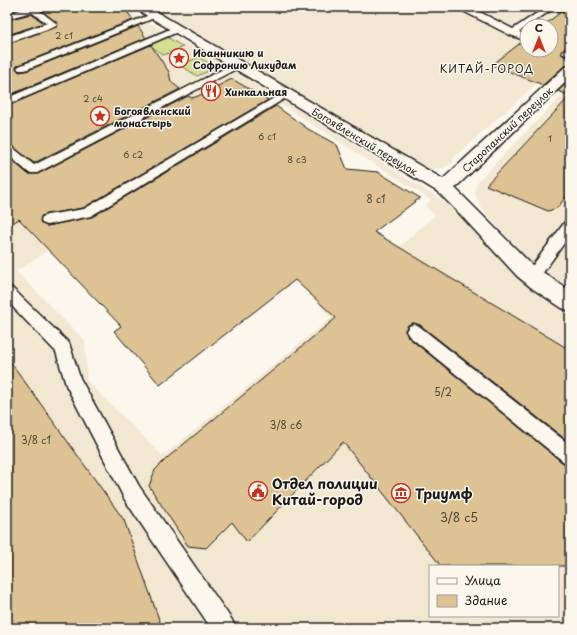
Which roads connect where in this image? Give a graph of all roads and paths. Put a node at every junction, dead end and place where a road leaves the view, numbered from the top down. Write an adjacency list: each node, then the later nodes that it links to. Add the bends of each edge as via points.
1 (140, 7): 7 (street, Богоявленский переулок)
2 (466, 7): 9 (lane)
3 (551, 7): 9 (lane)
4 (558, 7): 5 (lane)
5 (566, 11)
6 (8, 15): 11 (lane, via 32,9 53,24)
7 (155, 16): 8 (street, Богоявленский переулок); 13 (lane)
8 (177, 28): 12 (street, Богоявленский переулок); 16 (lane)
9 (513, 33): 10 (lane)
10 (519, 35)
11 (7, 40)
12 (237, 65): 15 (street, Богоявленский переулок); 17 (lane, via 33,170)
13 (22, 68)
14 (570, 70): 18 (street, Старопанский переулок)
15 (286, 94): 18 (street, Богоявленский переулок); 19 (lane, via 87,213)
16 (7, 102)
17 (7, 148)
18 (444, 188): 21 (street, Богоявленский переулок, via 459,200 486,232)
19 (47, 220)
20 (570, 225): 21 (lane)
21 (532, 277): 23 (street, Богоявленский переулок)
22 (7, 292): 26 (lane, via 63,348 72,380 132,493)
23 (570, 302)
24 (414, 331): 25 (lane)
25 (570, 456)
26 (224, 628)

